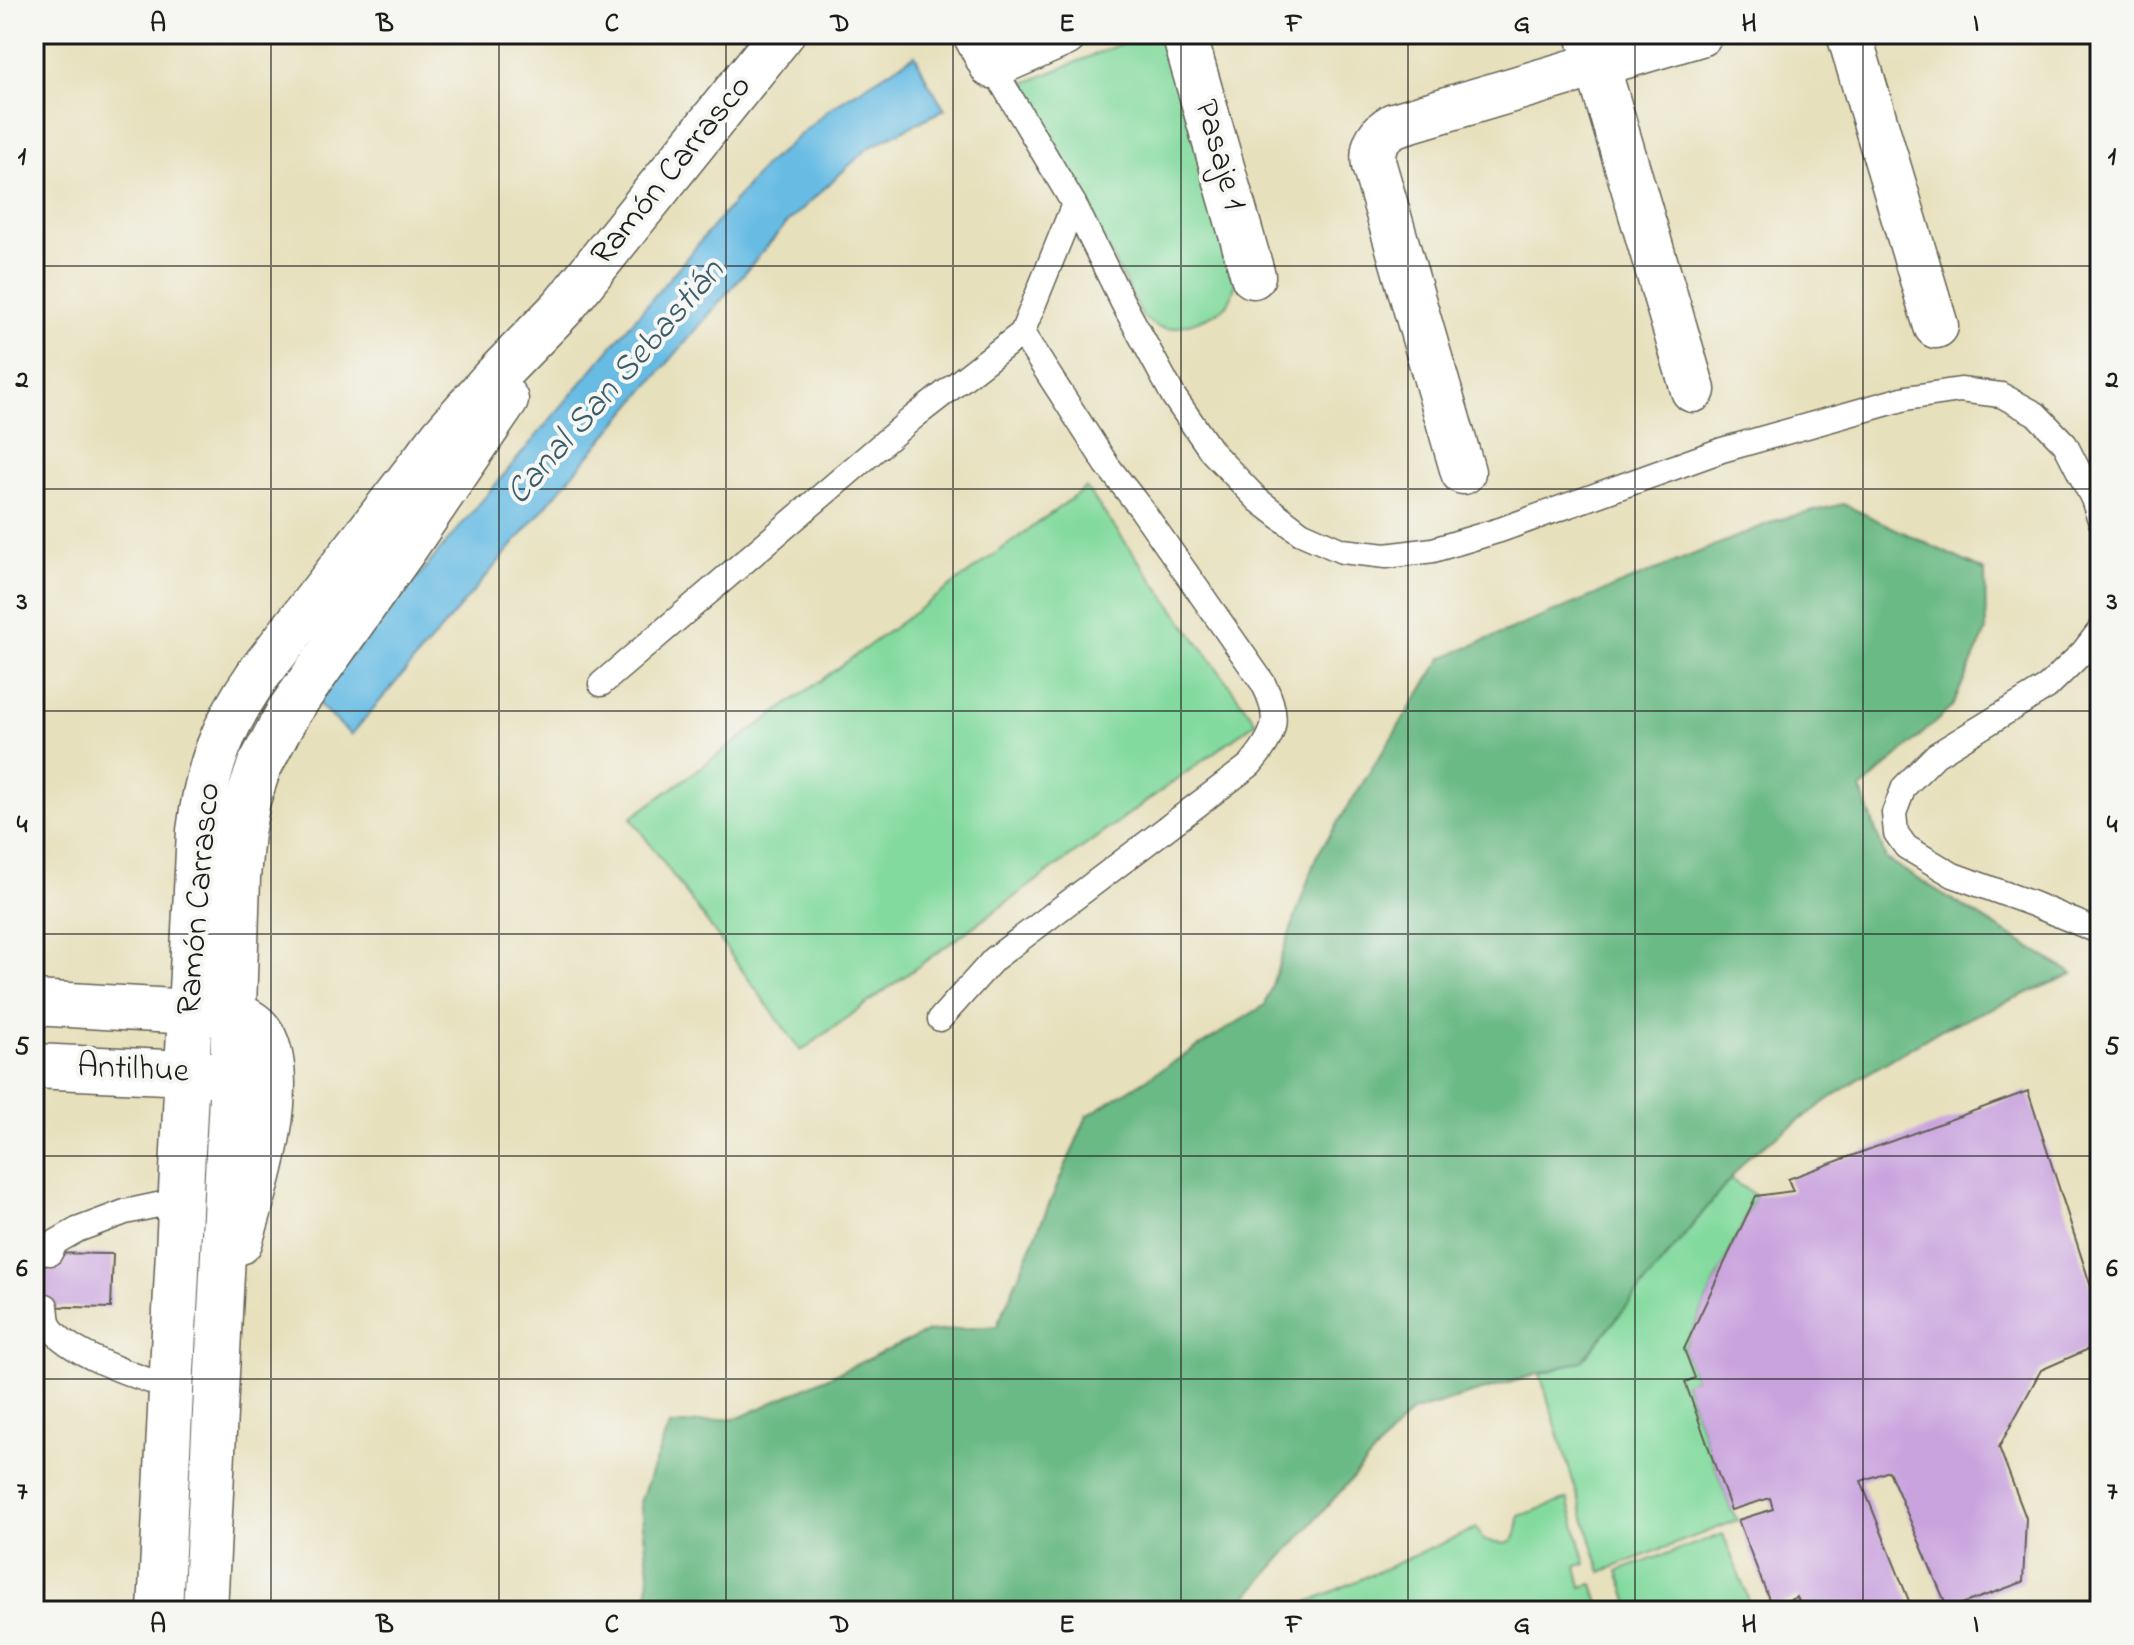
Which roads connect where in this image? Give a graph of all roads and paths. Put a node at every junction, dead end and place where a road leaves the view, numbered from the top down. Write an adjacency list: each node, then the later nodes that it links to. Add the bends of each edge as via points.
1 (782, 34): 10 (main road, Ramón Carrasco)
2 (1065, 34): 7 (main road)
3 (1184, 34): 9 (main road, Pasaje 1)
4 (1700, 34): 6 (main road)
5 (1849, 34): 11 (main road)
6 (1593, 49): 13 (main road); 14 (main road, via 1394,125 1383,131 1372,153)
7 (984, 50): 8 (lane)
8 (1074, 204): 12 (lane); 15 (lane, via 1174,397 1212,452 1258,500 1301,533 1342,551 1386,556 1433,550 1722,450 1906,398 1960,390 2001,395 2036,414 2065,444)
9 (1253, 276)
10 (562, 308): 20 (main road, Ramón Carrasco, via 443,436 240,700 214,755 204,793); 21 (main road, Ramón Carrasco, via 509,396 289,711 259,767 242,833)
11 (1936, 326)
12 (1022, 333): 17 (lane, via 915,416); 22 (lane, via 1107,465 1263,683 1273,701 1274,721 1268,743 1250,765 994,959)
13 (1693, 390)
14 (1463, 472)
15 (2100, 520)
16 (2100, 630): 18 (lane, via 2047,687 1936,755 1904,787 1894,813 1896,833 1906,847 1953,875)
17 (601, 684)
18 (2100, 932)
19 (34, 1003): 20 (main road, Antilhue)
20 (190, 1012): 21 (main road, Antilhue); 24 (main road, Ramón Carrasco)
21 (234, 1014): 25 (main road, Ramón Carrasco); 28 (main road, via 259,1029 266,1041 272,1103 253,1200)
22 (940, 1019)
23 (34, 1066): 24 (main road, Antilhue)
24 (186, 1073): 25 (main road, Antilhue); 26 (main road, Ramón Carrasco)
25 (232, 1075): 28 (main road, Ramón Carrasco)
26 (181, 1200): 27 (lane, via 77,1230 56,1242); 30 (main road, Ramón Carrasco)
27 (50, 1253)
28 (221, 1293): 32 (main road, Ramón Carrasco)
29 (46, 1306): 30 (lane, via 48,1323 67,1343 118,1370)
30 (171, 1388): 31 (main road, Ramón Carrasco)
31 (160, 1611)
32 (205, 1611)

